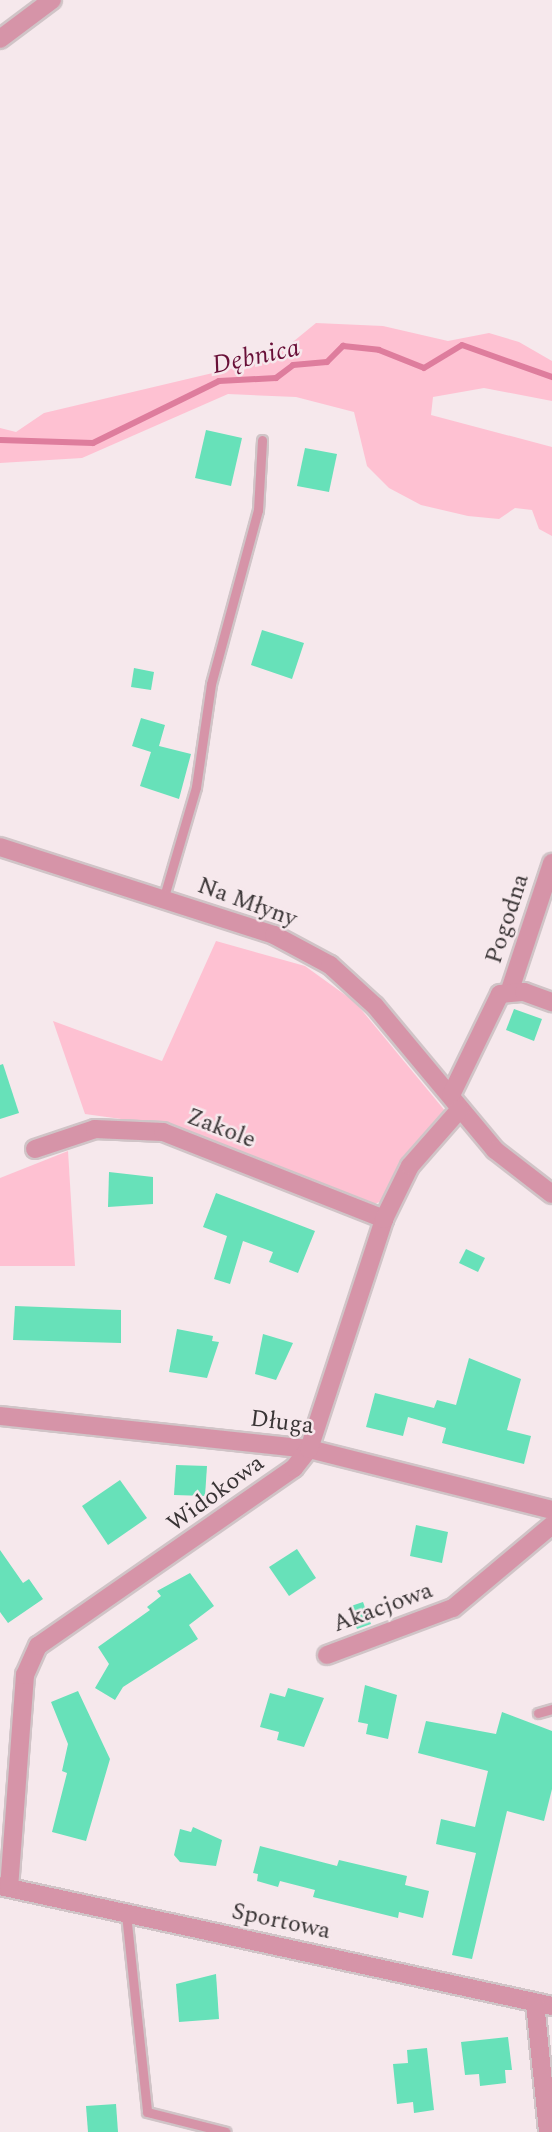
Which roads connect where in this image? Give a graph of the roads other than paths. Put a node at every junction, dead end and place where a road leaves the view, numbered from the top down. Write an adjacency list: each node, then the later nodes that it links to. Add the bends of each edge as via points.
1 (52, 0): 2 (street)
2 (0, 39)
3 (262, 440): 6 (lane, via 258,510 211,684 196,787)
4 (0, 847): 6 (street, Na Młyny)
5 (552, 863): 7 (street, Pogodna)
6 (163, 900): 9 (street, Na Młyny, via 274,935 330,965 375,1006)
7 (510, 990): 8 (street); 9 (street, Widokowa, via 495,1001)
8 (552, 1002)
9 (455, 1102): 11 (street, Na Młyny, via 495,1150); 12 (street, Widokowa, via 410,1166)
10 (36, 1149): 12 (street, Zakole, via 95,1129 163,1132)
11 (552, 1194)
12 (384, 1219): 14 (street, Widokowa)
13 (0, 1416): 14 (street, Długa)
14 (309, 1449): 15 (street, Długa); 20 (street, Widokowa, via 294,1468 200,1537 38,1646 25,1675)
15 (552, 1510)
16 (552, 1524): 17 (street, Akacjowa, via 453,1608)
17 (327, 1655)
18 (552, 1709): 19 (lane)
19 (538, 1713)
20 (4, 1887): 21 (street, Sportowa)
21 (126, 1914): 22 (street, Sportowa); 23 (lane, via 147,2112)
22 (543, 2004): 24 (street)
23 (226, 2132)
24 (548, 2132)

